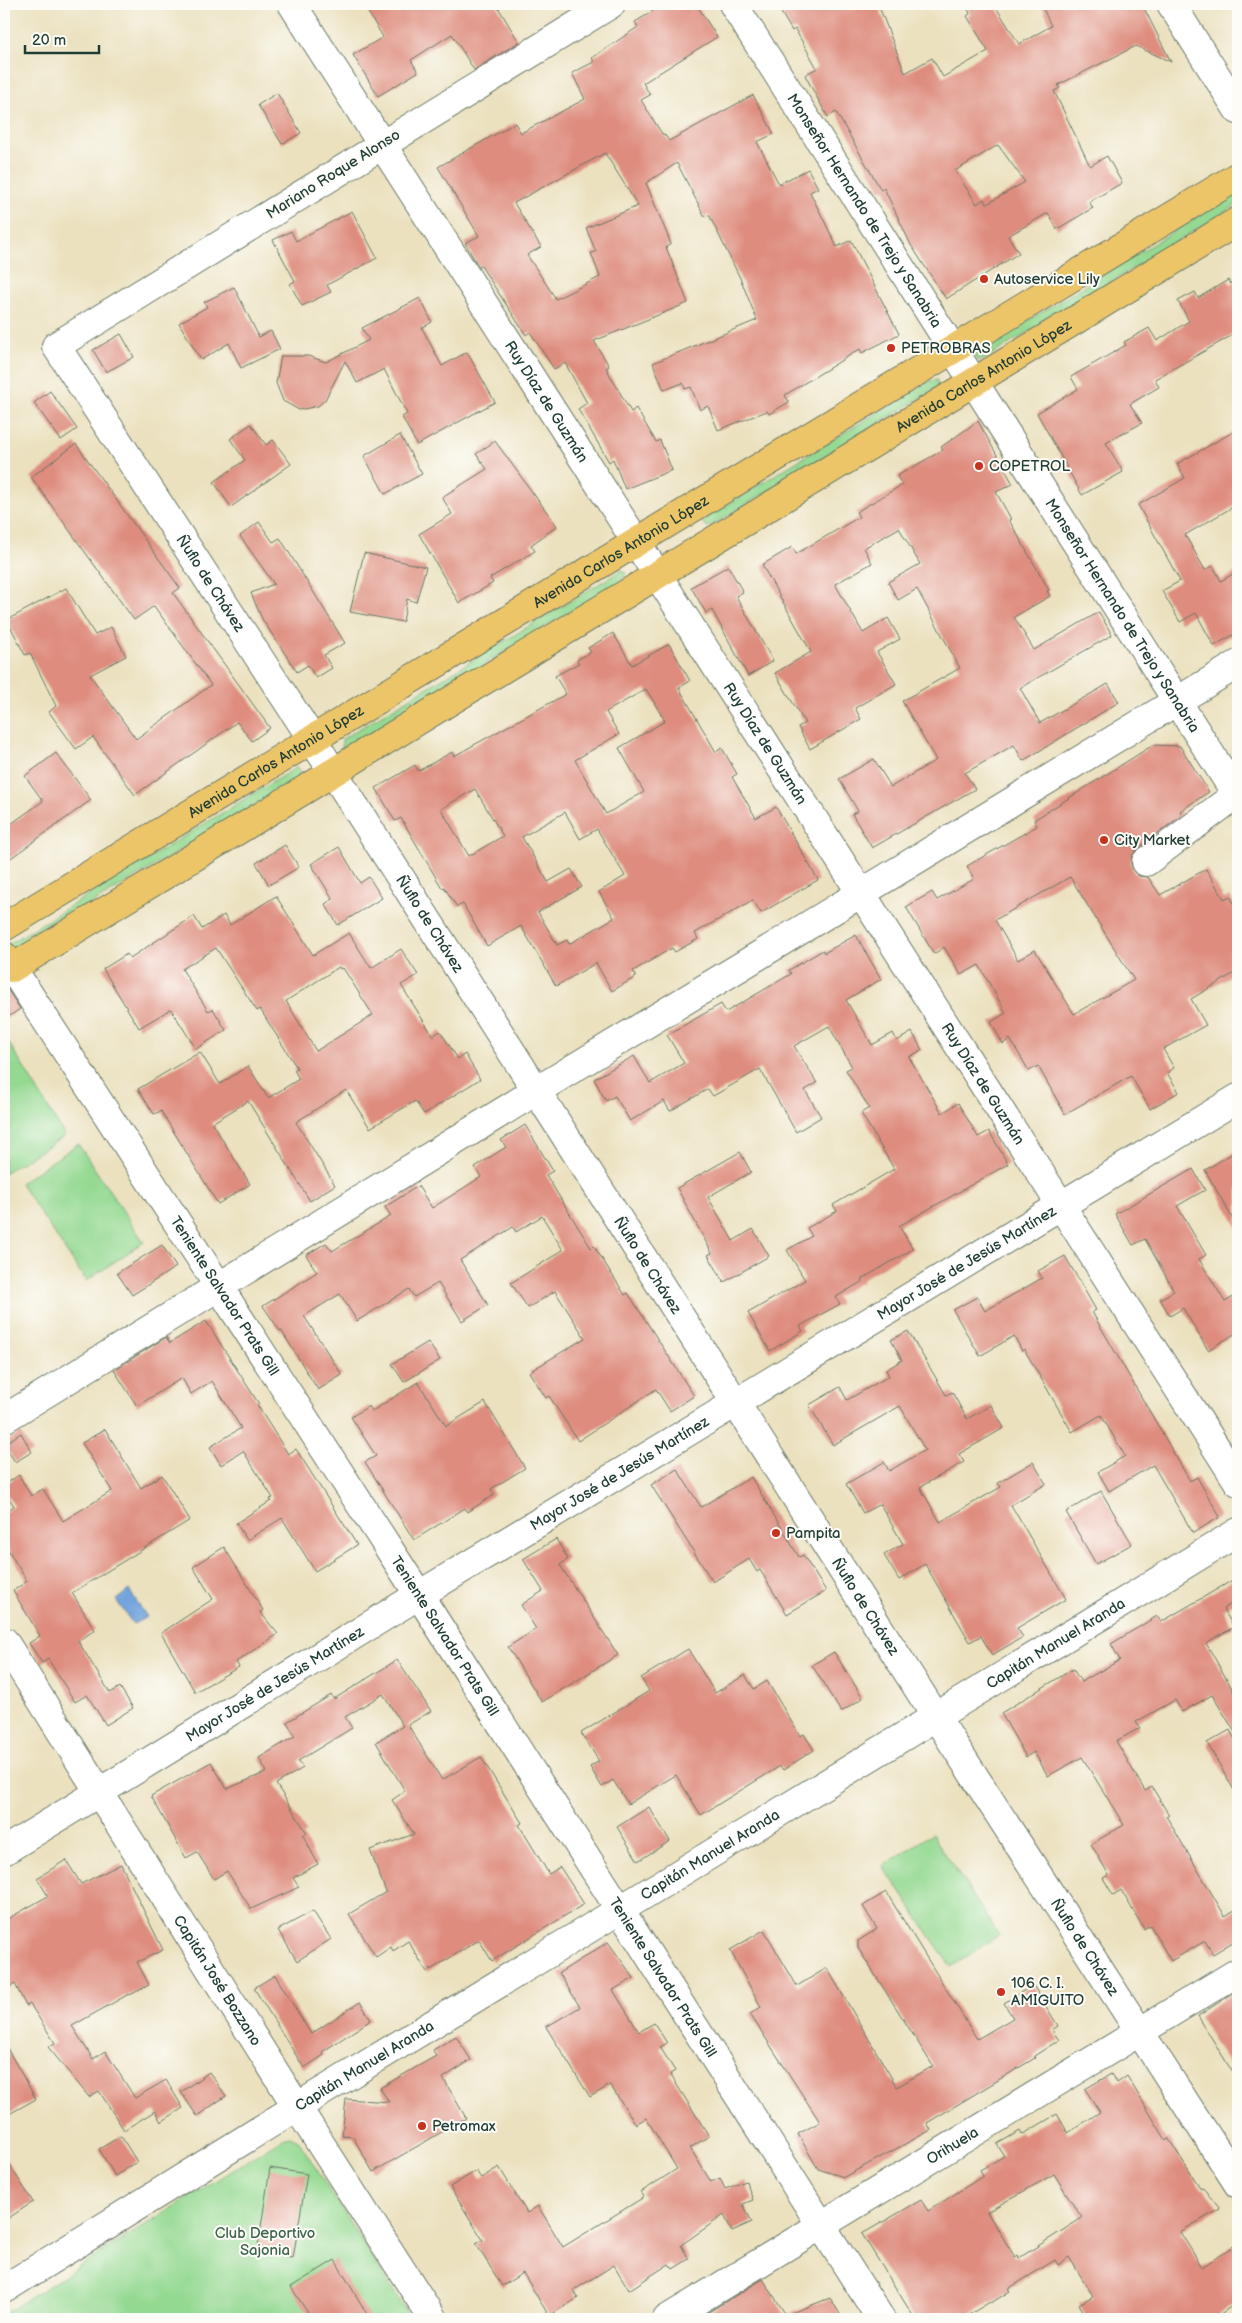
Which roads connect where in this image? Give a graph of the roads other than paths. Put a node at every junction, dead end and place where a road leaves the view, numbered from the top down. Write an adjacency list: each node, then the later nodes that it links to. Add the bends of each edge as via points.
1 (292, 4): 6 (street, Ruy Díaz de Guzmán)
2 (611, 4): 6 (street, Mariano Roque Alonso)
3 (733, 4): 10 (street, Monseñor Hernando de Trejo y Sanabria)
4 (1171, 4): 5 (street)
5 (1238, 110)
6 (382, 144): 9 (street, Mariano Roque Alonso); 12 (street, Ruy Díaz de Guzmán)
7 (1238, 176): 10 (main road, Avenida Carlos Antonio López)
8 (1238, 221): 11 (main road, Avenida Carlos Antonio López)
9 (56, 346): 16 (street, Ñuflo de Chávez)
10 (953, 349): 11 (street, Monseñor Hernando de Trejo y Sanabria); 12 (main road, Avenida Carlos Antonio López)
11 (974, 382): 13 (main road, Avenida Carlos Antonio López); 15 (street, Monseñor Hernando de Trejo y Sanabria)
12 (636, 542): 13 (street, Ruy Díaz de Guzmán); 16 (main road, Avenida Carlos Antonio López)
13 (658, 575): 17 (main road, Avenida Carlos Antonio López); 20 (street, Ruy Díaz de Guzmán)
14 (1238, 664): 15 (street)
15 (1177, 701): 18 (street, Monseñor Hernando de Trejo y Sanabria); 20 (street)
16 (312, 739): 17 (street, Ñuflo de Chávez); 21 (main road, Avenida Carlos Antonio López)
17 (333, 772): 22 (main road, Avenida Carlos Antonio López); 23 (street, Ñuflo de Chávez)
18 (1237, 795): 19 (street)
19 (1146, 862)
20 (861, 893): 23 (street); 25 (street, Ruy Díaz de Guzmán)
21 (4, 927)
22 (8, 962): 26 (street, Teniente Salvador Prats Gill)
23 (536, 1091): 26 (street); 27 (street, Ñuflo de Chávez)
24 (1238, 1098): 25 (street, Mayor José de Jesús Martínez)
25 (1061, 1206): 27 (street, Mayor José de Jesús Martínez); 29 (street, Ruy Díaz de Guzmán)
26 (220, 1286): 28 (street); 31 (street, Teniente Salvador Prats Gill)
27 (736, 1404): 31 (street, Mayor José de Jesús Martínez); 33 (street, Ñuflo de Chávez)
28 (4, 1419)
29 (1238, 1482)
30 (1238, 1532): 33 (street, Capitán Manuel Aranda)
31 (419, 1595): 34 (street, Mayor José de Jesús Martínez); 36 (street, Teniente Salvador Prats Gill)
32 (4, 1641): 34 (street, Capitán José Bozzano)
33 (936, 1717): 36 (street, Capitán Manuel Aranda); 38 (street, Ñuflo de Chávez)
34 (99, 1792): 35 (street, Mayor José de Jesús Martínez); 39 (street, Capitán José Bozzano)
35 (4, 1851)
36 (620, 1910): 39 (street, Capitán Manuel Aranda); 41 (street, Teniente Salvador Prats Gill)
37 (1238, 1972): 38 (street, Orihuela)
38 (1141, 2031): 40 (street, Ñuflo de Chávez); 41 (street, Orihuela)
39 (297, 2107): 42 (street, Capitán Manuel Aranda); 43 (street, Capitán José Bozzano)
40 (1238, 2184)
41 (823, 2225): 44 (street, Orihuela); 45 (street, Teniente Salvador Prats Gill)
42 (4, 2289)
43 (433, 2319)
44 (667, 2319)
45 (881, 2319)

